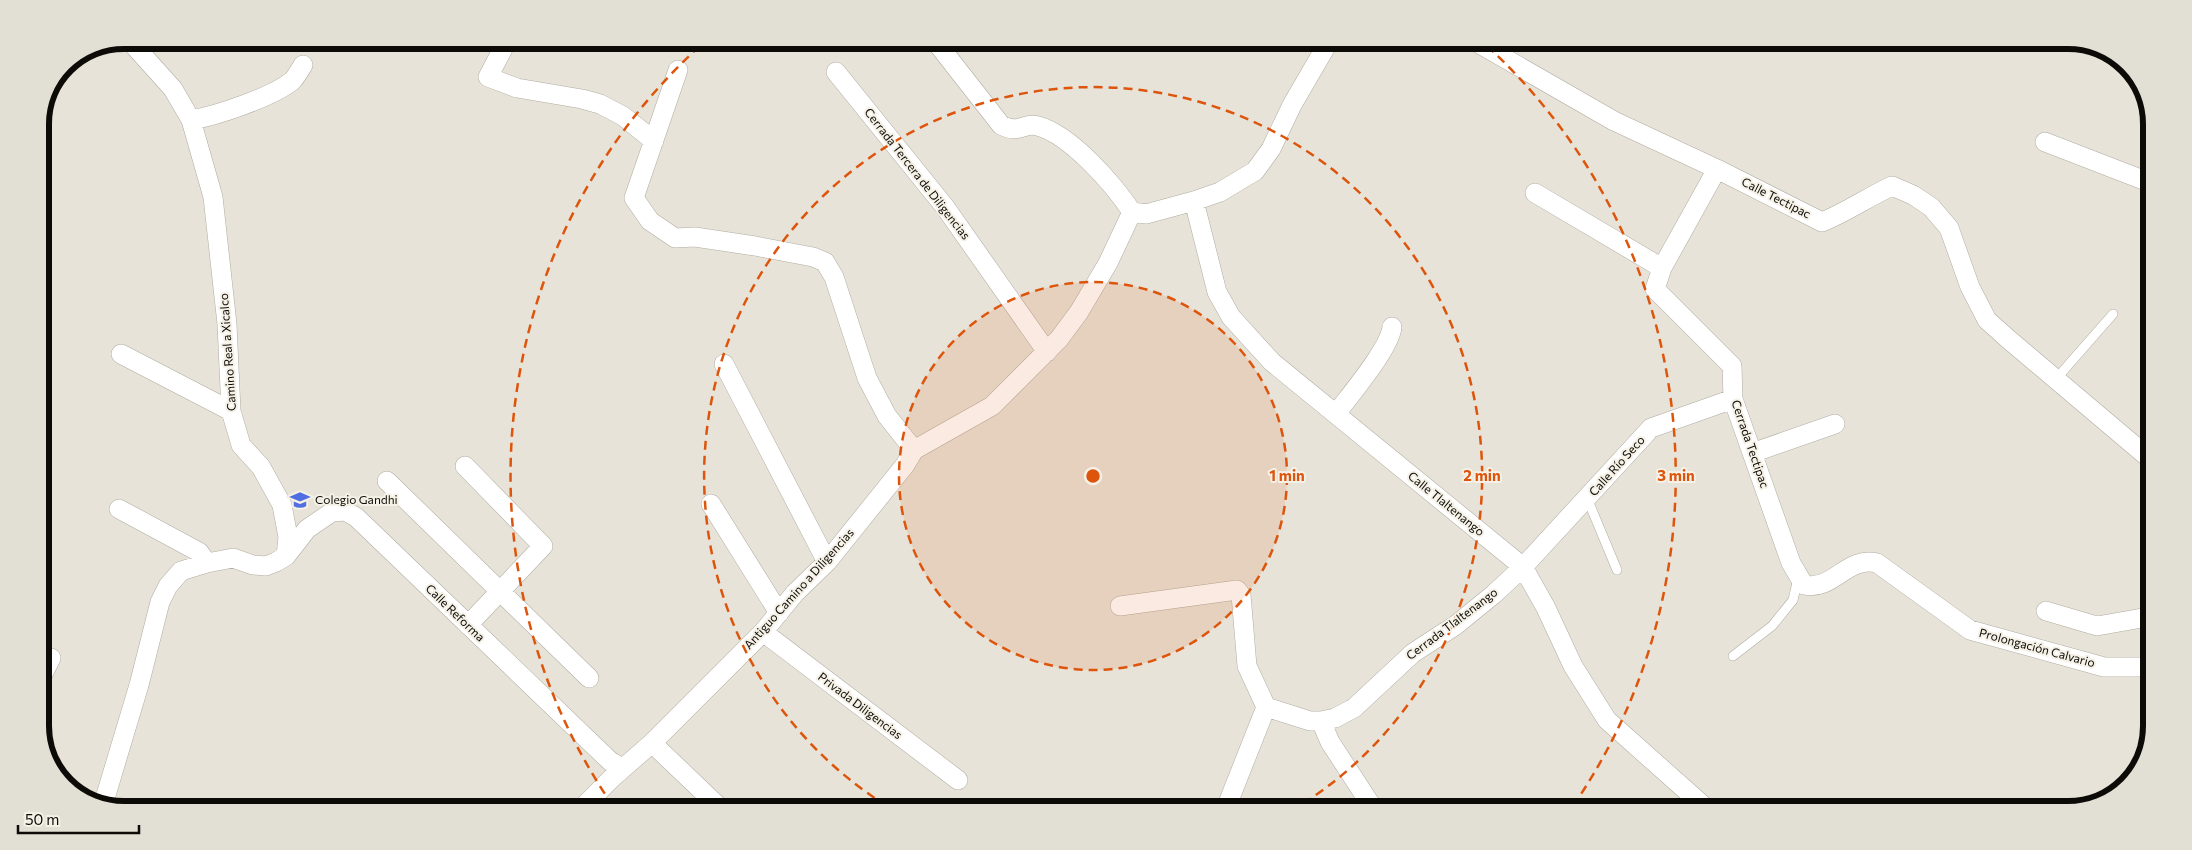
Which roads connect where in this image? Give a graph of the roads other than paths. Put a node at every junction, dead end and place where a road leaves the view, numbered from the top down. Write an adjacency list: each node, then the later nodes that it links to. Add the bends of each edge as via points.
1 (136, 49): 9 (street, Camino Real a Xicalco, via 174,89)
2 (503, 49): 10 (street, via 488,77 517,88 600,104 623,116)
3 (941, 49): 16 (street, via 1001,125 1016,130 1031,125 1041,127 1062,139 1106,178)
4 (1325, 49): 15 (street, via 1271,149 1255,171 1220,192)
5 (1489, 49): 12 (street, Calle Tectipac, via 1614,120)
6 (303, 65): 9 (street, via 293,80 267,96)
7 (678, 70): 10 (street)
8 (836, 72): 20 (street, Cerrada Tercera de Diligencias, via 946,207)
9 (191, 120): 25 (street, Camino Real a Xicalco, via 213,197 227,324)
10 (654, 142): 28 (street, via 634,198 650,221 676,238 694,237 755,246 825,262 834,277 867,378 887,416)
11 (2045, 142): 13 (street)
12 (1717, 169): 17 (street, Cerrada Tectipac); 23 (street, Calle Tectipac, via 1822,222 1892,186 1913,194 1931,207 1949,228 1970,287 1987,320)
13 (2143, 180)
14 (1535, 193): 17 (street)
15 (1194, 200): 16 (street, via 1146,214); 26 (street, Calle Tlaltenango, via 1217,292 1231,317 1272,362)
16 (1132, 212): 20 (street, Antiguo Camino a Diligencias, via 1108,263 1079,312)
17 (1662, 268): 24 (street, Cerrada Tectipac, via 1655,289 1732,366)
18 (2114, 314): 23 (lane)
19 (1392, 327): 26 (street, via 1383,349)
20 (1047, 352): 28 (street, Antiguo Camino a Diligencias, via 992,406)
21 (121, 354): 25 (street)
22 (724, 364): 38 (street)
23 (2056, 378): 29 (street, Calle Tectipac)
24 (1733, 399): 30 (street, Cerrada Tectipac); 33 (street, Calle Río Seco, via 1651,428)
25 (231, 410): 36 (street, Camino Real a Xicalco, via 241,445 261,468 282,506 288,537)
26 (1336, 414): 39 (street, Calle Tlaltenango)
27 (1836, 424): 30 (street)
28 (914, 450): 38 (street, Antiguo Camino a Diligencias)
29 (2143, 452)
30 (1752, 454): 41 (street, Cerrada Tectipac, via 1791,563)
31 (465, 466): 42 (street, via 544,546)
32 (387, 481): 42 (street)
33 (1587, 498): 39 (street, Calle Río Seco); 40 (lane)
34 (711, 504): 45 (street)
35 (120, 509): 37 (street, via 198,552)
36 (286, 556): 37 (street, via 266,566 233,558); 47 (street, Calle Reforma, via 306,529 332,512 345,511 356,517)
37 (207, 562): 59 (street, via 181,571 160,602 140,685)
38 (827, 562): 45 (street, Antiguo Camino a Diligencias)
39 (1523, 567): 55 (street, Cerrada Tlaltenango, via 1456,625 1413,653 1354,708 1336,718); 64 (street, Calle Tlaltenango, via 1573,666 1607,720)
40 (1617, 570)
41 (1801, 581): 49 (lane, via 1793,600 1772,626); 52 (street, Prolongación Calvario, via 1813,587 1864,561 1877,563 1970,630 2104,666)
42 (500, 592): 47 (street); 53 (street)
43 (1120, 606): 54 (street, via 1237,590 1247,666)
44 (2046, 611): 46 (street, via 2097,626)
45 (779, 613): 48 (street, Antiguo Camino a Diligencias)
46 (2143, 618)
47 (468, 625): 57 (street, Calle Reforma, via 610,761)
48 (763, 632): 56 (street, Antiguo Camino a Diligencias); 58 (street, Privada Diligencias)
49 (1733, 656)
50 (51, 658): 51 (street)
51 (49, 662)
52 (2143, 667)
53 (589, 678)
54 (1266, 707): 55 (street, Cerrada Tlaltenango, via 1310,721); 62 (street)
55 (1321, 721): 63 (street, via 1330,742)
56 (652, 743): 57 (street, Antiguo Camino a Diligencias); 61 (street)
57 (622, 768): 60 (street, Antiguo Camino a Diligencias)
58 (958, 780)
59 (105, 798)
60 (589, 801)
61 (713, 801)
62 (1229, 801)
63 (1368, 801)
64 (1698, 801)

